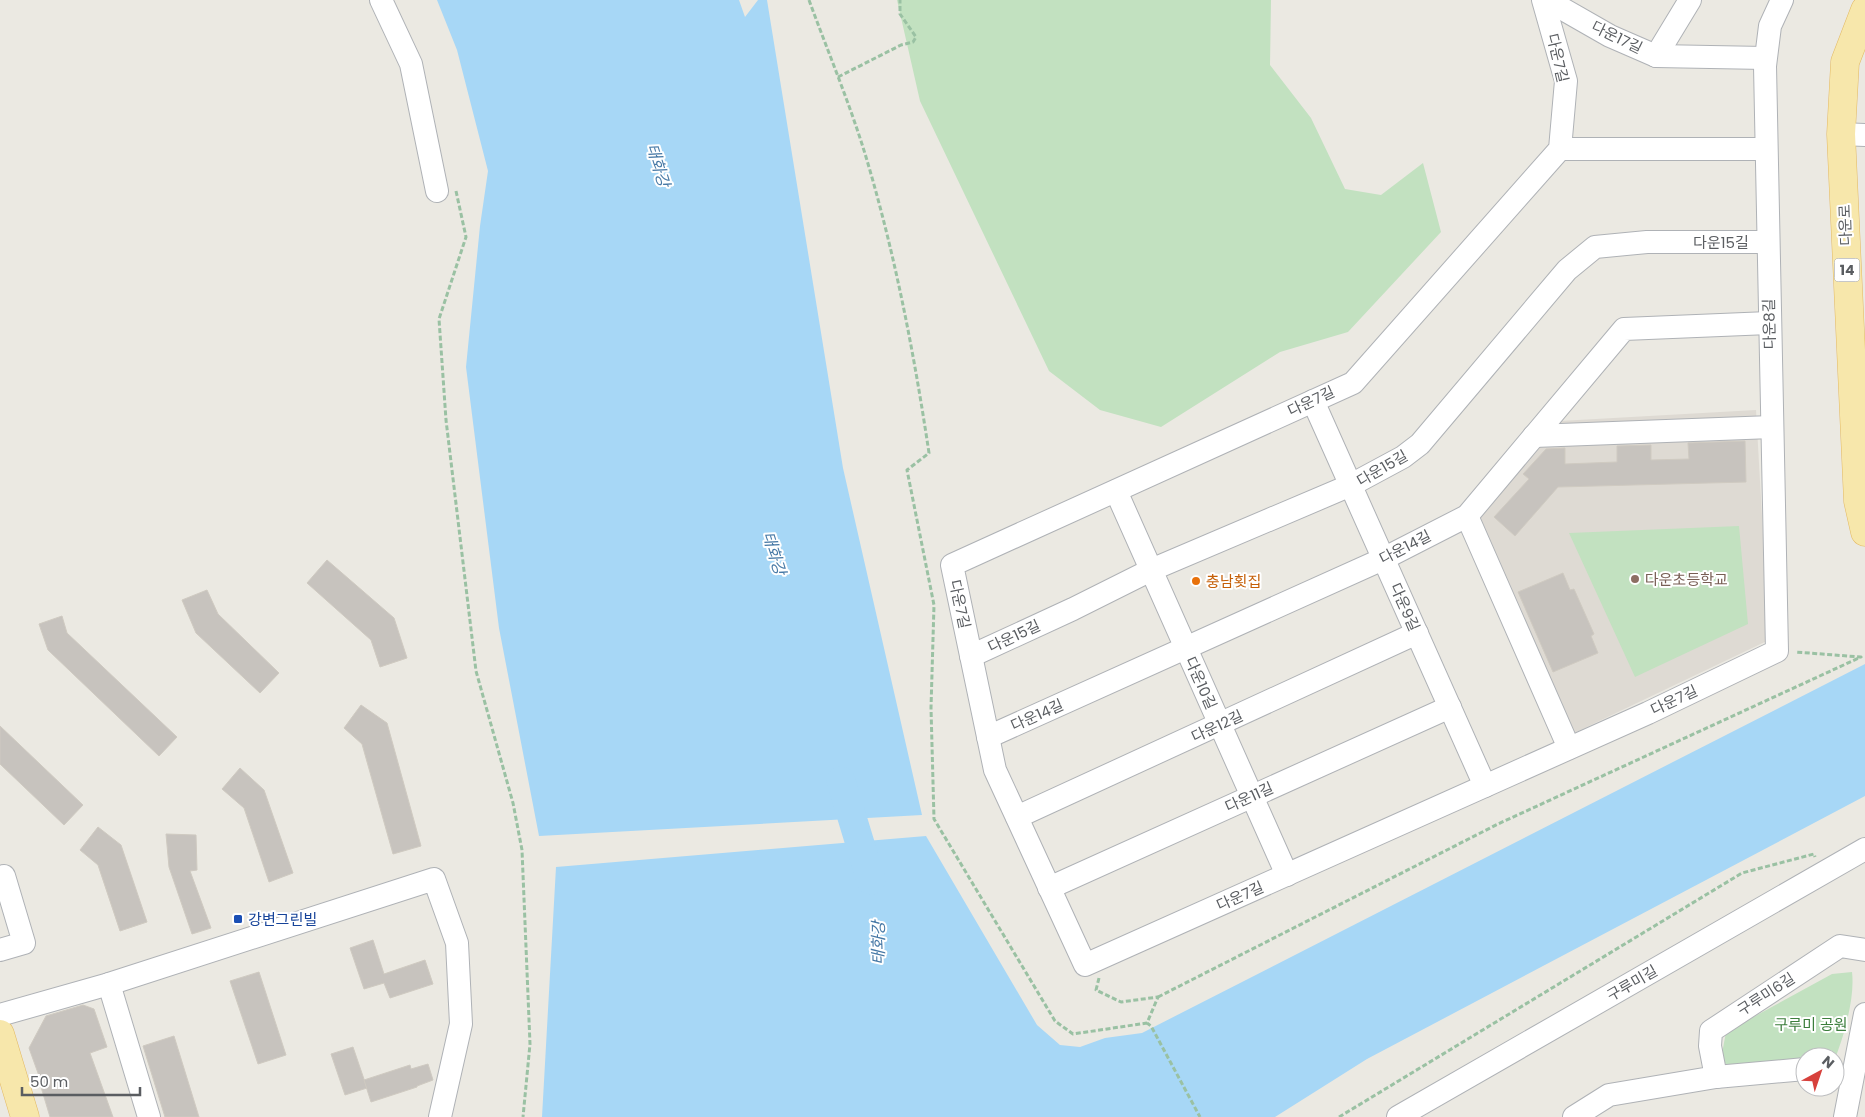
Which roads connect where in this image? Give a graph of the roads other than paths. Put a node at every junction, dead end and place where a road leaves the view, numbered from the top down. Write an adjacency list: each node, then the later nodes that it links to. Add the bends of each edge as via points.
1 (381, 0): 12 (street, via 411,64)
2 (1543, 0): 10 (street, 다운7길, via 1566,81)
3 (1547, 0): 7 (street, 다운17길, via 1610,36)
4 (1690, 0): 7 (street, 다운17길)
5 (1782, 0): 8 (street, 다운8길, via 1770,26)
6 (1865, 10): 9 (main road, 다운로 / 14, via 1846,62)
7 (1656, 56): 8 (street)
8 (1765, 58): 11 (street, 다운8길)
9 (1853, 134): 21 (main road, 다운로 / 14, via 1858,501)
10 (1560, 149): 11 (street); 15 (street, 다운7길, via 1353,382)
11 (1766, 149): 13 (street, 다운8길)
12 (447, 191)
13 (1768, 242): 14 (street, 다운8길); 18 (street, 다운15길, via 1647,242 1595,247 1567,270 1420,444)
14 (1769, 323): 16 (street, 다운8길); 17 (street, 다운14길, via 1624,329)
15 (1313, 401): 18 (street, 다운9길); 19 (street, 다운7길)
16 (1772, 427): 17 (street); 26 (street, 다운8길)
17 (1534, 436): 20 (street, 다운14길)
18 (1351, 485): 22 (street, 다운9길); 23 (street, 다운15길)
19 (1116, 491): 23 (street, 다운10길); 27 (street, 다운7길, via 952,565)
20 (1467, 516): 22 (street, 다운14길); 31 (street)
21 (1865, 532)
22 (1383, 559): 24 (street, 다운9길); 25 (street, 다운14길)
23 (1151, 570): 25 (street, 다운10길); 27 (street, 다운15길)
24 (1417, 633): 28 (street, 다운9길); 29 (street, 다운12길)
25 (1186, 648): 29 (street, 다운10길); 30 (street, 다운14길)
26 (1777, 651): 31 (street, 다운7길)
27 (971, 656): 30 (street, 다운7길)
28 (1450, 707): 32 (street, 다운9길); 33 (street, 다운11길)
29 (1220, 725): 33 (street, 다운10길); 34 (street, 다운12길)
30 (988, 738): 34 (street, 다운7길, via 995,770)
31 (1569, 748): 32 (street, 다운7길)
32 (1485, 786): 36 (street, 다운7길)
33 (1252, 796): 36 (street, 다운10길); 38 (street, 다운11길)
34 (1016, 817): 38 (street, 다운7길)
35 (1865, 849): 52 (street, 구루미길)
36 (1287, 875): 38 (street, 다운7길, via 1085,965)
37 (0, 877): 39 (street, via 4,876 24,943)
38 (1049, 888)
39 (0, 950)
40 (1865, 950): 47 (street, 구루미6길, via 1840,946 1711,1031 1710,1046)
41 (109, 984): 43 (street); 50 (street); 51 (street, via 434,879 457,943 461,1024)
42 (1865, 1014): 45 (street)
43 (0, 1015)
44 (0, 1034): 49 (main road)
45 (1845, 1066)
46 (1795, 1071): 47 (street)
47 (1716, 1078): 53 (street, via 1609,1095)
48 (1845, 1097): 54 (street)
49 (25, 1117)
50 (149, 1117)
51 (440, 1117)
52 (1398, 1117)
53 (1574, 1117)
54 (1845, 1117)

